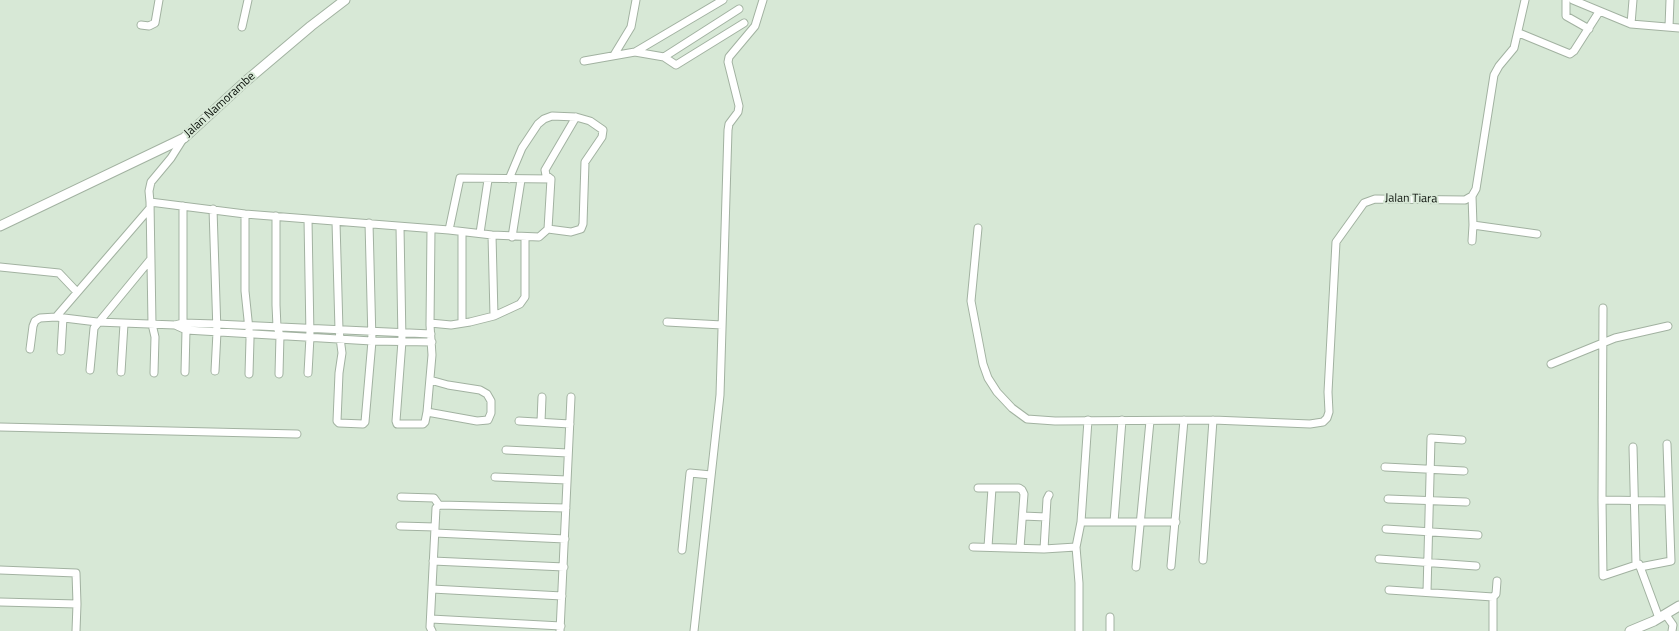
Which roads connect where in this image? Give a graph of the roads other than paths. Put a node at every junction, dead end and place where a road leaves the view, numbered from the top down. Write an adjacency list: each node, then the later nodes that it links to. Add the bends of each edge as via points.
1 (159, 0): 16 (street, via 155,23)
2 (248, 0): 17 (street)
3 (345, 0): 27 (main road, Jalan Namorambe, via 246,81)
4 (636, 0): 23 (street, via 631,27)
5 (723, 0): 22 (street)
6 (763, 0): 69 (street, via 755,26 728,62 739,106 728,130)
7 (1525, 0): 21 (street)
8 (1566, 0): 20 (street, via 1566,16)
9 (1573, 0): 13 (street)
10 (1633, 0): 15 (street)
11 (1670, 0): 18 (street)
12 (739, 8): 24 (street)
13 (1599, 12): 15 (street); 20 (street)
14 (744, 23): 24 (street, via 676,65)
15 (1631, 24): 18 (street)
16 (141, 26)
17 (242, 27)
18 (1669, 27): 19 (street)
19 (1679, 28)
20 (1589, 29): 21 (street, via 1570,54)
21 (1519, 33): 32 (street, via 1514,48 1494,75 1476,189)
22 (635, 52): 23 (street); 24 (street)
23 (614, 56): 25 (street)
24 (664, 57)
25 (584, 60)
26 (576, 117): 28 (street, via 552,116 538,124 522,148); 29 (street, via 546,170); 46 (street, via 590,121 604,132 585,162 583,224 579,230 571,232)
27 (184, 138): 33 (street, via 151,182); 42 (main road, Jalan Namorambe)
28 (509, 178): 30 (street, via 493,177); 31 (street)
29 (551, 179): 31 (street); 46 (street)
30 (488, 180): 47 (street, via 460,178); 49 (street)
31 (521, 180): 52 (street)
32 (1472, 196): 41 (street); 105 (street, Jalan Tiara, via 1465,200 1375,199 1364,203 1336,242 1329,412 1323,422)
33 (150, 205): 34 (street); 55 (street); 57 (street)
34 (183, 206): 35 (street); 71 (street)
35 (213, 209): 36 (street); 67 (street)
36 (245, 214): 37 (street); 68 (street)
37 (276, 216): 38 (street); 72 (street)
38 (308, 219): 39 (street); 73 (street)
39 (336, 222): 40 (street); 74 (street)
40 (369, 223): 43 (street); 75 (street)
41 (1473, 224): 50 (street); 54 (street)
42 (0, 226)
43 (400, 227): 45 (street); 77 (street)
44 (978, 228): 102 (street, via 971,301 988,378 1012,408 1027,419)
45 (431, 229): 47 (street); 63 (street)
46 (548, 229): 53 (street, via 540,237)
47 (449, 230): 48 (street)
48 (462, 232): 49 (street); 64 (street)
49 (480, 233): 51 (street)
50 (1537, 234)
51 (492, 235): 52 (street); 59 (street)
52 (512, 237): 53 (street)
53 (525, 237): 59 (street, via 523,300)
54 (1472, 242)
55 (150, 260): 61 (street); 66 (street)
56 (0, 267): 57 (street, via 58,273)
57 (77, 292): 60 (street)
58 (1603, 308): 86 (street)
59 (494, 316): 64 (street)
60 (59, 318): 61 (street); 87 (street, via 35,321); 88 (street)
61 (97, 322): 65 (street); 90 (street)
62 (668, 322): 69 (street)
63 (430, 323): 64 (street); 80 (street)
64 (462, 323)
65 (124, 324): 66 (street); 92 (street)
66 (152, 324): 71 (street); 94 (street)
67 (216, 324): 68 (street); 71 (street); 76 (street)
68 (247, 325): 72 (street); 78 (street)
69 (722, 325): 120 (street, via 720,395)
70 (1668, 326): 86 (street)
71 (184, 327): 76 (street); 93 (street)
72 (277, 327): 73 (street); 79 (street)
73 (309, 328): 74 (street); 81 (street)
74 (339, 330): 75 (street); 82 (street)
75 (372, 331): 77 (street); 83 (street)
76 (217, 332): 78 (street); 91 (street)
77 (402, 332): 80 (street); 84 (street)
78 (249, 333): 79 (street); 96 (street)
79 (280, 334): 81 (street); 97 (street)
80 (431, 334): 85 (street)
81 (310, 337): 82 (street); 95 (street)
82 (341, 338): 83 (street); 83 (street, via 337,421 341,423 365,422)
83 (372, 341): 84 (street)
84 (402, 341): 85 (street); 101 (street, via 396,421 398,424 423,424)
85 (432, 342): 98 (street)
86 (1602, 343): 89 (street); 128 (street)
87 (30, 349)
88 (61, 351)
89 (1551, 364)
90 (90, 370)
91 (215, 371)
92 (122, 372)
93 (185, 372)
94 (154, 373)
95 (308, 373)
96 (249, 374)
97 (279, 374)
98 (430, 380): 101 (street); 101 (street, via 480,390 491,401 491,413 488,420 477,421)
99 (542, 397): 108 (street)
100 (571, 397): 109 (street)
101 (427, 412)
102 (1088, 420): 103 (street); 137 (street)
103 (1122, 420): 107 (street); 138 (street)
104 (1184, 420): 105 (street); 107 (street); 140 (street)
105 (1213, 420): 153 (street)
106 (519, 421): 108 (street)
107 (1150, 421): 139 (street)
108 (541, 422): 109 (street)
109 (570, 424): 116 (street)
110 (0, 427): 111 (street)
111 (297, 434)
112 (1462, 440): 118 (street, via 1432,438)
113 (1667, 444): 131 (street)
114 (1633, 447): 130 (street)
115 (506, 450): 116 (street)
116 (568, 453): 122 (street)
117 (1385, 468): 118 (street)
118 (1430, 470): 119 (street); 129 (street)
119 (1464, 472)
120 (711, 475): 152 (street, via 690,472); 179 (street)
121 (495, 477): 122 (street)
122 (567, 480): 134 (street)
123 (978, 488): 124 (street)
124 (992, 488): 135 (street, via 1022,490); 148 (street)
125 (1049, 495): 136 (street)
126 (401, 497): 133 (street, via 434,498)
127 (1388, 499): 129 (street)
128 (1602, 500): 130 (street); 159 (street, via 1603,576)
129 (1429, 501): 132 (street); 144 (street)
130 (1634, 501): 131 (street); 159 (street)
131 (1669, 501): 159 (street, via 1671,561)
132 (1466, 502)
133 (439, 505): 134 (street); 143 (street)
134 (566, 508): 146 (street)
135 (1023, 516): 136 (street); 150 (street)
136 (1046, 518): 151 (street)
137 (1081, 522): 138 (street); 149 (street)
138 (1114, 522): 139 (street)
139 (1142, 522): 140 (street); 161 (street)
140 (1176, 522): 157 (street)
141 (400, 526): 143 (street)
142 (1386, 529): 144 (street)
143 (435, 530): 146 (street); 155 (street)
144 (1428, 532): 145 (street); 156 (street)
145 (1478, 535)
146 (565, 539): 160 (street)
147 (973, 547): 148 (street)
148 (988, 547): 150 (street)
149 (1076, 547): 151 (street); 180 (street)
150 (1020, 548): 151 (street)
151 (1044, 549)
152 (682, 550)
153 (1203, 560)
154 (1379, 560): 156 (street)
155 (433, 561): 160 (street); 164 (street)
156 (1428, 563): 158 (street); 166 (street)
157 (1171, 566)
158 (1476, 566)
159 (1638, 566): 173 (street)
160 (564, 567): 167 (street)
161 (1136, 567)
162 (0, 570): 170 (street, via 76,573)
163 (1497, 581): 168 (street)
164 (432, 589): 167 (street); 174 (street)
165 (1389, 590): 166 (street)
166 (1427, 592): 168 (street)
167 (562, 596): 175 (street)
168 (1493, 597): 182 (street)
169 (0, 602): 170 (street)
170 (77, 604): 177 (street)
171 (1679, 606): 173 (main road)
172 (1110, 617): 181 (street)
173 (1662, 617): 176 (main road); 183 (street, via 1673,625)
174 (431, 620): 175 (street); 178 (street)
175 (561, 628)
176 (1636, 630)
177 (76, 631)
178 (432, 631)
179 (694, 631)
180 (1079, 631)
181 (1110, 631)
182 (1493, 631)
183 (1672, 631)

